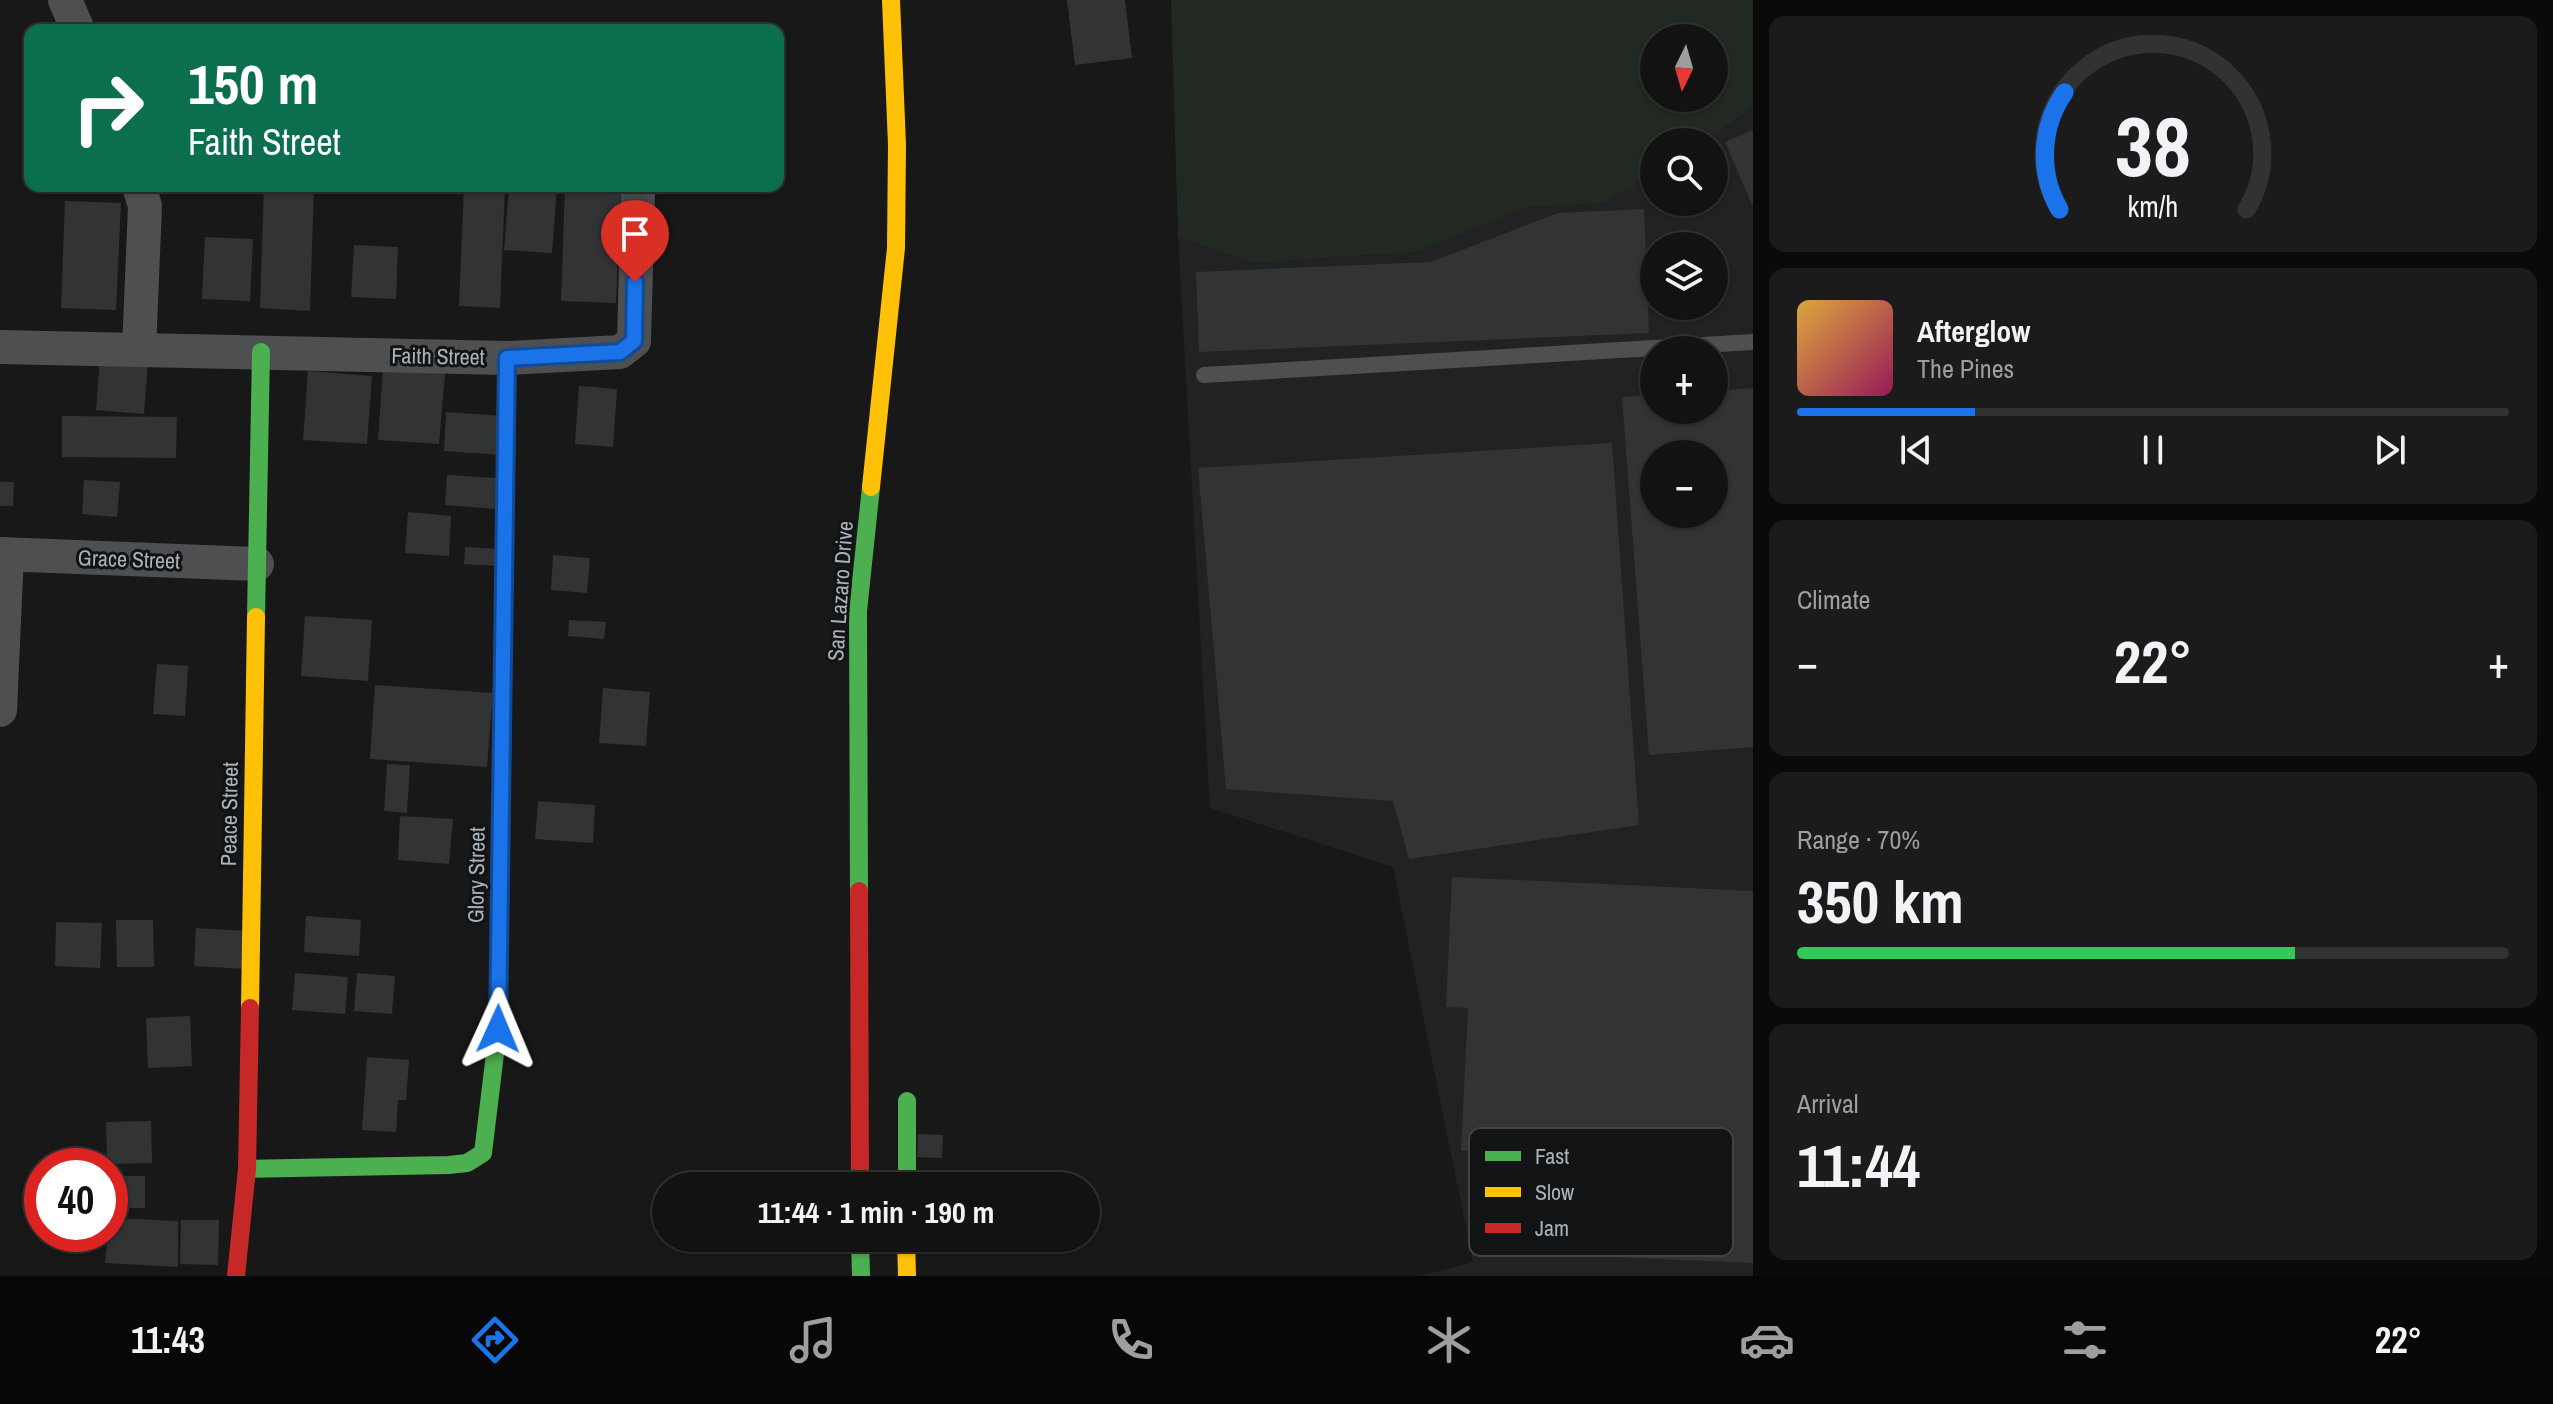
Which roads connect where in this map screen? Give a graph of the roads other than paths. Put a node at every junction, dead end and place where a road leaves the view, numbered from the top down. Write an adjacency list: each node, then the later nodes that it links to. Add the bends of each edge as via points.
1 (65, 0): 3 (street)
2 (891, 0): 17 (street, San Lazaro Drive, via 896,248 858,611)
3 (75, 24)
4 (141, 192): 8 (street, via 145,206)
5 (638, 193): 10 (street, Faith Street, via 634,341 620,352)
6 (1753, 342): 11 (lane)
7 (0, 347): 8 (street, Faith Street)
8 (139, 350): 9 (street, Faith Street)
9 (261, 352): 10 (street, Faith Street); 13 (street, Peace Street)
10 (507, 358): 16 (street, Glory Street, via 498,1029 483,1153 467,1163 449,1165)
11 (1204, 375)
12 (3, 554): 13 (street, Grace Street); 14 (street)
13 (257, 564): 16 (street, Peace Street)
14 (0, 710)
15 (907, 1101): 18 (street)
16 (247, 1169): 21 (street, Peace Street)
17 (860, 1172)
18 (907, 1172)
19 (860, 1252): 22 (street)
20 (905, 1252): 23 (street)
21 (236, 1276)
22 (861, 1276)
23 (907, 1276)

